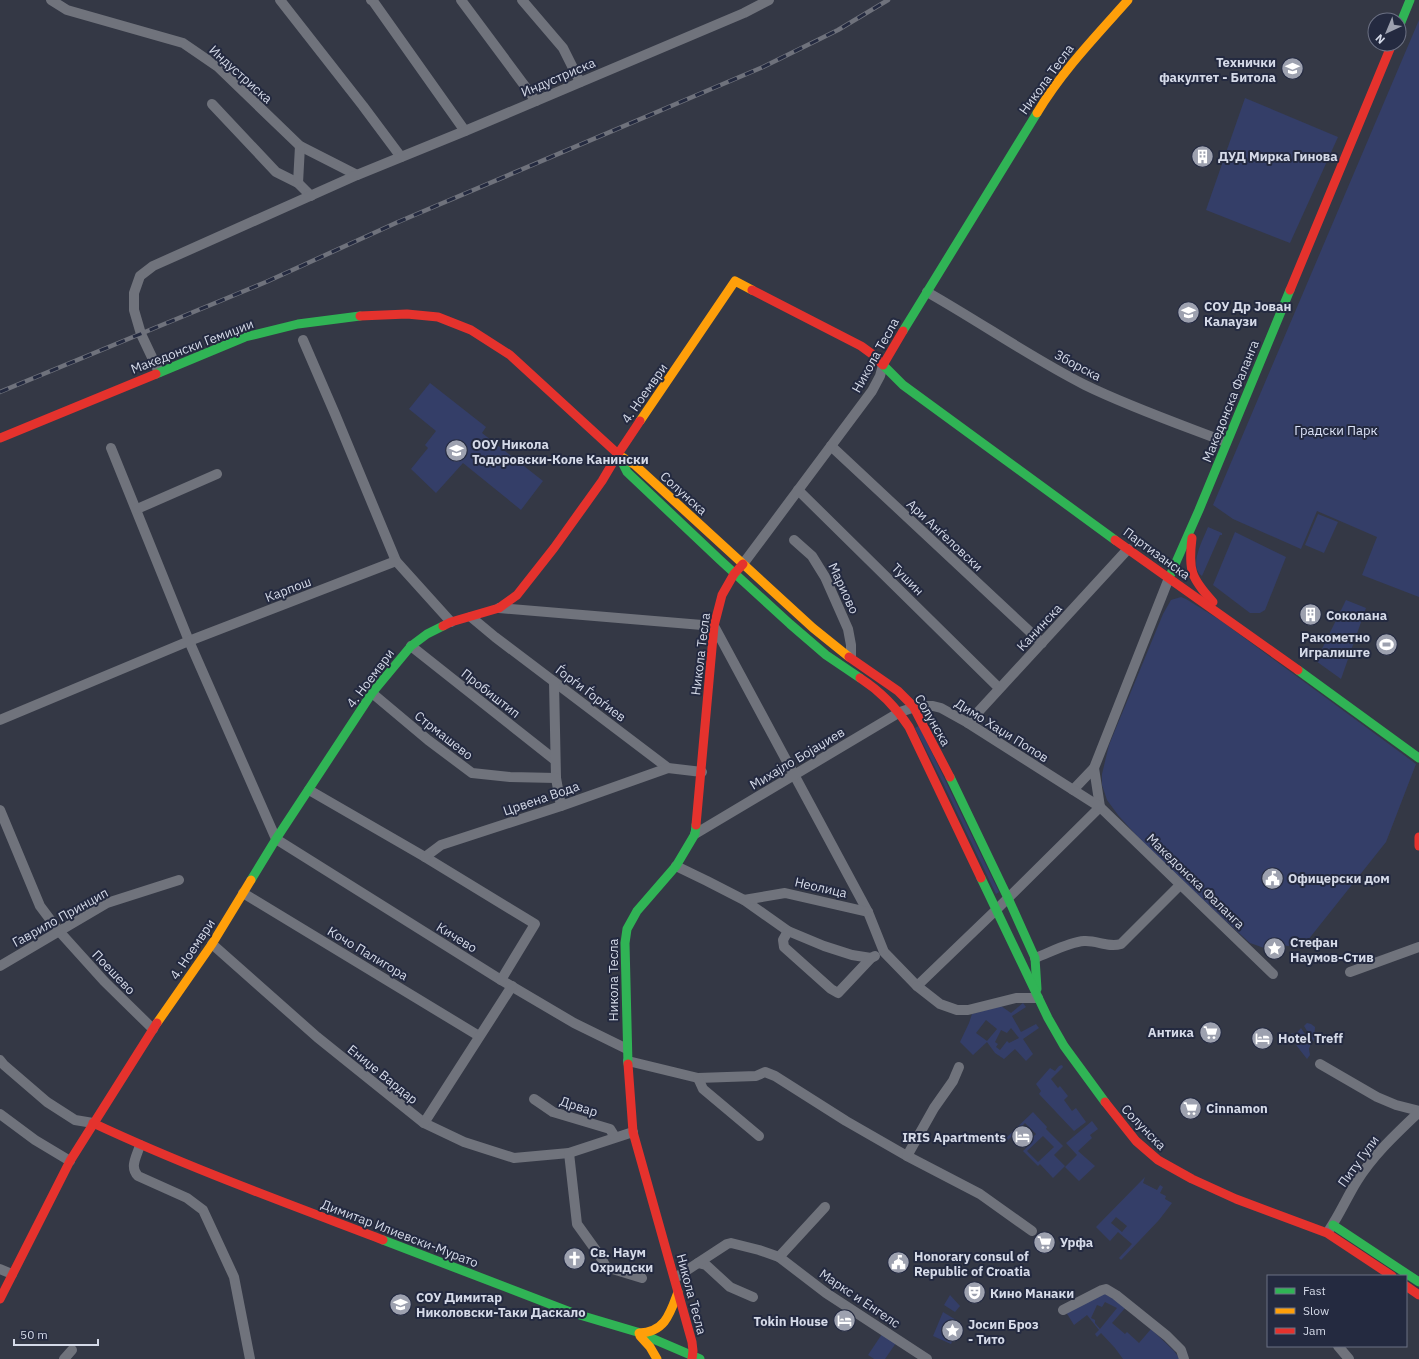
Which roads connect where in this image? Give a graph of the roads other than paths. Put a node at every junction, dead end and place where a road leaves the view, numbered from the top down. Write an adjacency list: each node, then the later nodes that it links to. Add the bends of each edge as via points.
1 (51, 0): 15 (street, Индустриска, via 67,10 183,44 218,67)
2 (280, 0): 16 (street)
3 (373, 0): 14 (street)
4 (461, 0): 12 (street)
5 (522, 0): 11 (street, via 563,48)
6 (769, 0): 11 (street, Индустриска, via 744,14)
7 (1128, 0): 20 (street, Никола Тесла, via 1086,46 1044,100)
8 (1410, 0): 9 (street)
9 (1405, 12)
10 (1389, 52): 25 (street, Македонска Фаланга)
11 (580, 82): 12 (street, Индустриска)
12 (536, 101): 14 (street, Индустриска)
13 (212, 104): 18 (street, via 276,172)
14 (465, 131): 16 (street, Индустриска)
15 (300, 146): 17 (street, Индустриска); 18 (street)
16 (401, 157): 17 (street, Индустриска)
17 (357, 175): 19 (street, Индустриска)
18 (298, 183): 19 (street)
19 (311, 196): 23 (street, Индустриска, via 153,266 140,276 134,293 134,310 141,334)
20 (927, 292): 22 (street, Никола Тесла); 25 (street, Зборска, via 1085,385)
21 (303, 340): 35 (street)
22 (883, 365): 26 (street, Никола Тесла, via 872,392); 28 (street, 4. Ноември, via 861,346 735,281); 34 (street, Партизанска, via 904,385)
23 (159, 372): 24 (street, Македонски Гемиџии); 28 (street, Македонски Гемиџии, via 245,337 298,324 368,315 407,314 438,317 471,330 510,355)
24 (0, 438)
25 (1226, 442): 32 (street, Македонска Фаланга)
26 (831, 446): 30 (street, Никола Тесла); 45 (street, Ари Анѓеловски)
27 (111, 448): 31 (street)
28 (618, 454): 36 (street, Солунска, via 635,465); 37 (street, Солунска, via 627,472); 39 (street, 4. Ноември, via 602,481 526,585)
29 (216, 474): 31 (street)
30 (798, 490): 36 (street, Никола Тесла); 49 (street, Тушин)
31 (137, 509): 44 (street)
32 (1194, 522): 38 (street, Македонска Фаланга); 42 (street, via 1190,556 1192,575 1199,587)
33 (794, 540): 47 (street, Мариово, via 812,556 826,577 848,629)
34 (1128, 549): 38 (street, Партизанска); 45 (street, Канинска)
35 (396, 561): 41 (street); 44 (street, Карпош)
36 (743, 564): 37 (street, Никола Тесла); 47 (street, Солунска, via 813,628)
37 (734, 574): 43 (street, Никола Тесла, via 722,595); 52 (street, Солунска, via 815,646 886,696)
38 (1169, 578): 42 (street, Партизанска); 58 (street, Македонска Фаланга)
39 (499, 608): 40 (street, 4. Ноември); 43 (street)
40 (472, 617): 41 (street, 4. Ноември); 48 (street, Ѓорѓи Ѓорѓиев)
41 (451, 622): 46 (street, 4. Ноември, via 427,634)
42 (1235, 625): 55 (street, Партизанска)
43 (714, 626): 59 (street, Никола Тесла); 60 (street)
44 (189, 641): 53 (street, Карпош); 69 (street)
45 (1042, 643): 49 (street, Канинска)
46 (411, 646): 50 (street, 4. Ноември); 56 (street, Пробиштип)
47 (851, 657): 51 (street, Солунска, via 892,686)
48 (554, 682): 56 (street); 57 (street, Ѓорѓи Ѓорѓиев)
49 (999, 688): 54 (street, Канинска)
50 (372, 693): 61 (street, Стрмашево, via 472,773); 62 (street, 4. Ноември)
51 (913, 706): 52 (street, Михајло Бојаџиев); 54 (street, Димо Хаџи Попов, via 941,708); 76 (street, Солунска)
52 (900, 712): 60 (street, Михајло Бојаџиев); 78 (street, Солунска)
53 (0, 720)
54 (968, 723): 63 (street, Димо Хаџи Попов)
55 (1419, 758)
56 (555, 760): 61 (street)
57 (668, 768): 59 (street); 64 (street, Црвена Вода)
58 (1094, 768): 63 (street, Македонска Фаланга); 65 (street)
59 (702, 772): 67 (street, Никола Тесла)
60 (795, 775): 67 (street, Михајло Бојаџиев); 79 (street)
61 (556, 778): 64 (street)
62 (309, 790): 69 (street, 4. Ноември); 71 (street)
63 (1073, 790): 65 (street, Македонска Фаланга)
64 (561, 806): 71 (street, Црвена Вода, via 441,845)
65 (1100, 807): 74 (street, Македонска Фаланга); 76 (street)
66 (0, 810): 80 (street, Поешево, via 40,906)
67 (695, 834): 72 (street, Никола Тесла)
68 (1419, 837): 70 (street)
69 (276, 839): 75 (street, 4. Ноември); 90 (street, Кичево)
70 (1419, 846)
71 (425, 857): 90 (street, via 535,924)
72 (676, 866): 77 (street); 96 (street, Никола Тесла, via 637,911 627,928 624,956)
73 (179, 880): 80 (street, Гаврило Принцип, via 107,903)
74 (1180, 885): 86 (street, via 1121,944 1114,946 1084,941); 89 (street, Македонска Фаланга)
75 (243, 893): 82 (street, 4. Ноември); 95 (street, Кочо Палигора)
76 (1008, 898): 78 (street); 86 (street, Солунска)
77 (744, 900): 79 (street, Неолица, via 785,892); 81 (street)
78 (996, 910): 92 (street); 93 (street, Солунска)
79 (868, 912): 84 (street)
80 (58, 930): 87 (street, Гаврило Принцип); 94 (street, Поешево, via 104,981)
81 (788, 931): 85 (street, via 852,956); 85 (street, via 784,947 838,993)
82 (212, 944): 94 (street, 4. Ноември); 106 (street, Ениџе Вардар, via 317,1037)
83 (1419, 947): 88 (street)
84 (884, 952): 85 (street); 92 (street)
85 (871, 958)
86 (1035, 958): 93 (street, Солунска)
87 (0, 966)
88 (1350, 972)
89 (1273, 974)
90 (501, 980): 91 (street, Кичево)
91 (512, 986): 95 (street); 96 (street, Кичево, via 574,1023)
92 (917, 986): 93 (street, via 940,1004 957,1010 968,1010 1016,998)
93 (1038, 998): 115 (street, Солунска, via 1060,1040 1090,1083 1127,1131 1153,1156 1208,1187 1270,1212)
94 (153, 1029): 105 (street, 4. Ноември)
95 (479, 1036): 106 (street)
96 (627, 1049): 98 (street, Никола Тесла)
97 (0, 1060): 105 (street, via 47,1102 75,1120)
98 (628, 1061): 101 (street); 107 (street, Никола Тесла)
99 (1320, 1064): 103 (street, via 1390,1102)
100 (959, 1067): 112 (street)
101 (698, 1078): 109 (street, via 703,1089); 112 (street, via 756,1076 765,1072)
102 (534, 1099): 108 (street, Дрвар, via 553,1112 610,1129)
103 (1419, 1112): 115 (street, Питу Гули, via 1374,1156 1357,1180)
104 (0, 1114): 113 (street, via 35,1140)
105 (93, 1123): 110 (street, Димитар Илиевски-Мурато); 113 (street, 4. Ноември)
106 (424, 1123): 111 (street, Ениџе Вардар, via 464,1142 514,1158)
107 (633, 1132): 108 (street, Ениџе Вардар); 123 (street, Никола Тесла)
108 (615, 1136): 111 (street, Ениџе Вардар)
109 (759, 1136)
110 (140, 1145): 131 (street, Димитар Илиевски-Мурато, via 234,1184 573,1313); 136 (street, via 133,1166 134,1172 187,1198 203,1210 234,1277)
111 (569, 1153): 122 (street, via 577,1224 606,1267)
112 (907, 1156): 116 (street, via 980,1194)
113 (70, 1161): 120 (street, 4. Ноември)
114 (825, 1207): 117 (street)
115 (1330, 1229): 121 (street); 124 (street, Солунска)
116 (1032, 1230)
117 (779, 1257): 118 (street, Маркс и Енгелс, via 729,1243); 138 (street, Маркс и Енгелс, via 826,1293)
118 (698, 1263): 123 (street, Маркс и Енгелс); 128 (street, via 706,1266 730,1287)
119 (0, 1269): 120 (street)
120 (12, 1274): 129 (street, 4. Ноември)
121 (1391, 1275)
122 (642, 1278)
123 (675, 1278): 126 (street, Никола Тесла)
124 (1419, 1282)
125 (1407, 1287): 127 (street)
126 (678, 1292): 131 (street, via 662,1326 653,1332); 134 (street, Никола Тесла)
127 (1419, 1295)
128 (754, 1297)
129 (0, 1299)
130 (1063, 1310): 139 (street, via 1102,1290 1109,1290 1167,1336 1181,1350)
131 (637, 1332): 134 (street, Димитар Илиевски-Мурато); 137 (street)
132 (1339, 1347): 140 (street)
133 (72, 1350): 135 (street)
134 (695, 1358)
135 (64, 1359)
136 (250, 1359)
137 (657, 1359)
138 (928, 1359)
139 (1184, 1359)
140 (1349, 1359)

